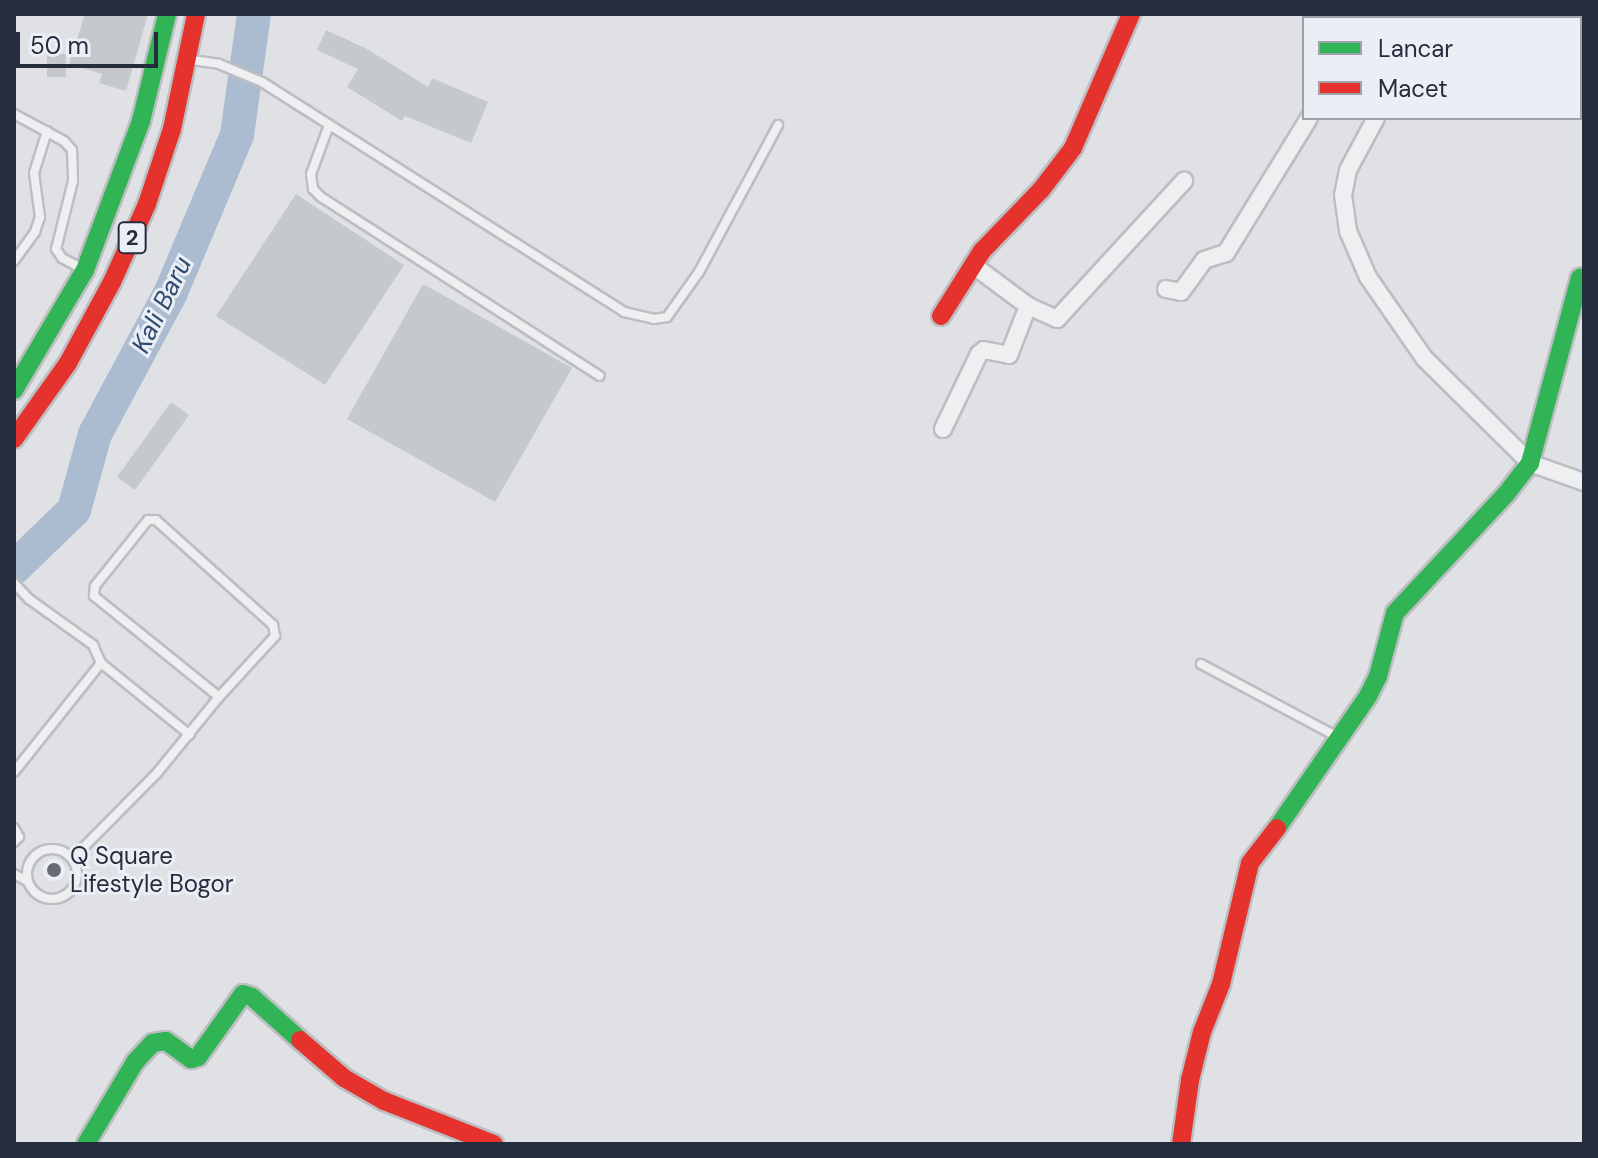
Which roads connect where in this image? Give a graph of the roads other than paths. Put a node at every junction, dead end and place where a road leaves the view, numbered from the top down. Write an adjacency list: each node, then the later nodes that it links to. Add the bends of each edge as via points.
1 (167, 14): 14 (main road, 2, via 141,121)
2 (196, 14): 4 (main road, 2)
3 (1131, 14): 13 (main road, via 1073,148)
4 (187, 59): 8 (lane, via 219,64 262,82); 22 (main road, 2, via 172,129 130,243 68,363)
5 (14, 114): 10 (lane)
6 (1308, 120): 16 (street, via 1226,253 1204,260 1181,292)
7 (1375, 120): 23 (street, via 1348,170 1343,195 1357,254 1424,358)
8 (329, 125): 9 (lane, via 624,312 654,319 667,317 699,272); 19 (lane, via 311,174 313,189 321,197)
9 (778, 125)
10 (47, 131): 12 (lane, via 34,173 40,217); 14 (lane, via 64,141 74,158 56,249)
11 (1184, 181): 17 (street, via 1062,317 1051,318)
12 (14, 261)
13 (973, 265): 17 (street); 18 (main road)
14 (85, 270): 20 (main road, 2)
15 (1580, 278): 23 (main road)
16 (1166, 289)
17 (1028, 306): 21 (street, via 1009,355 984,350 979,354)
18 (941, 316)
19 (600, 376)
20 (14, 390)
21 (943, 429)
22 (14, 439)
23 (1530, 463): 24 (street); 30 (main road, via 1395,613 1378,676)
24 (1584, 482)
25 (14, 583): 26 (lane, via 93,645)
26 (101, 663): 29 (lane); 31 (lane)
27 (1201, 664): 30 (lane)
28 (219, 697): 28 (lane, via 275,630 156,520 148,520 95,586 94,596); 29 (lane)
29 (190, 735): 34 (lane)
30 (1341, 739): 39 (main road, via 1250,863 1221,984 1190,1080)
31 (14, 772)
32 (14, 828): 33 (lane, via 19,837)
33 (14, 842)
34 (72, 859): 36 (lane, via 58,849 40,852 28,864); 36 (lane, via 75,884 63,897 46,899)
35 (14, 874): 36 (lane)
36 (27, 881)
37 (86, 1144): 38 (main road, via 135,1062 153,1043 166,1041 191,1059 198,1057 243,994 344,1078 384,1101)
38 (494, 1144)
39 (1181, 1144)

